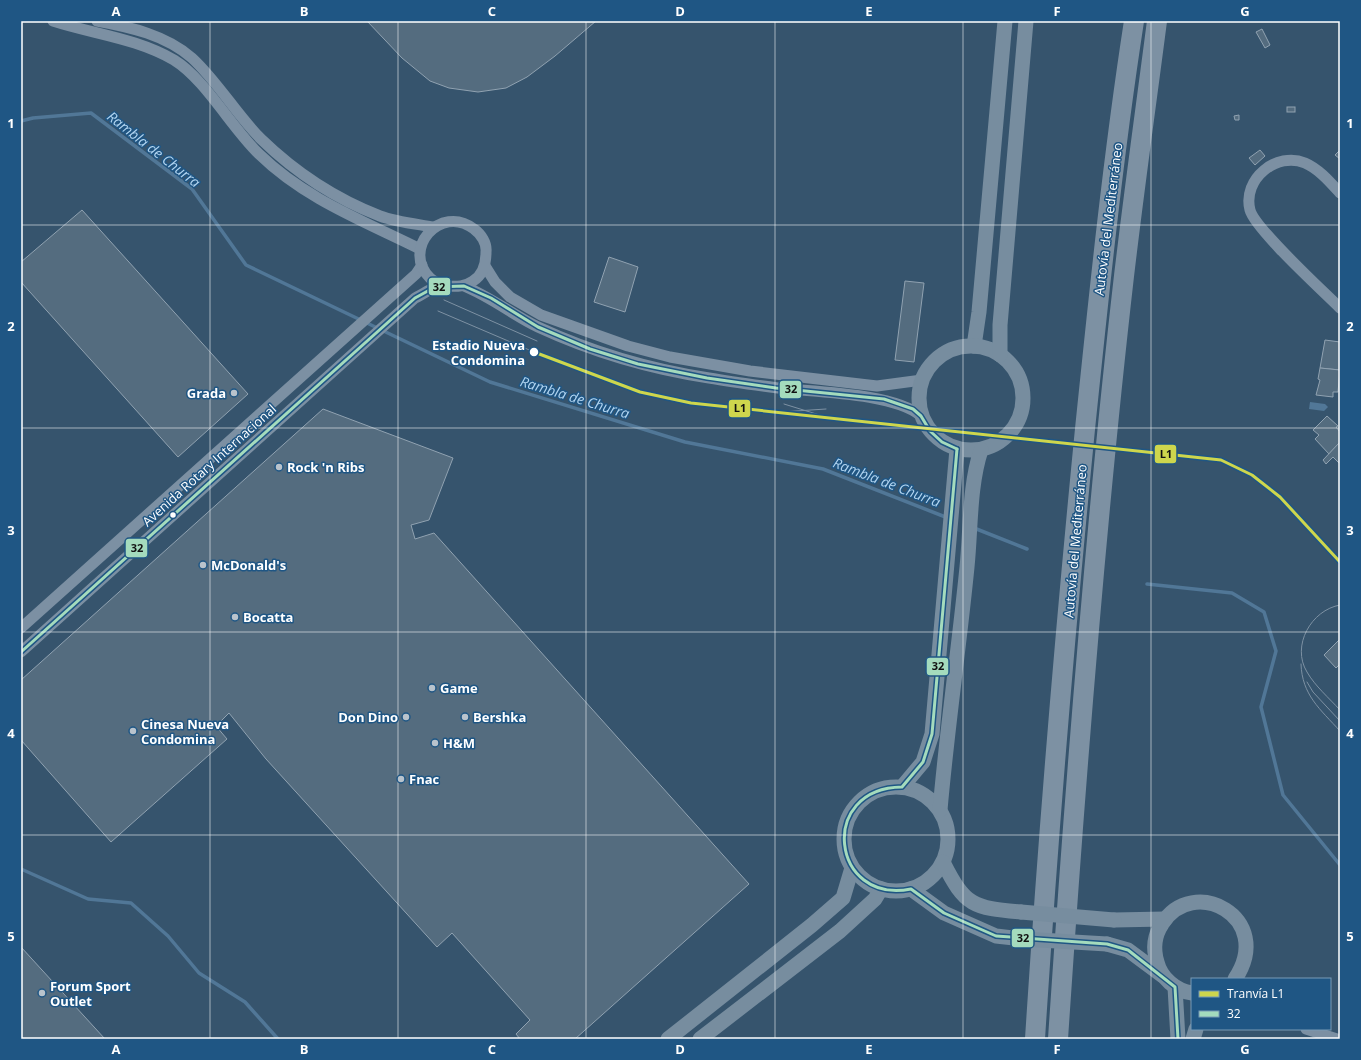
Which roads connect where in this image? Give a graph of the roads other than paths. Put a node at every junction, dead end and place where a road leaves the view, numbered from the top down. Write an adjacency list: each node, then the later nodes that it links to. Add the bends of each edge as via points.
1 (53, 21): 9 (street, via 138,43 175,61 187,69 242,136 286,177 318,199)
2 (97, 21): 8 (street, via 137,30 181,50 199,65 261,139 299,172 381,216)
3 (1005, 21): 15 (street)
4 (1026, 21): 16 (street, via 1000,325)
5 (1134, 21): 38 (highway, Autovía del Mediterráneo, via 1101,274 1072,557 1047,856)
6 (1157, 21): 39 (highway, Autovía del Mediterráneo, via 1124,276 1098,532 1070,860)
7 (1340, 193): 14 (street, via 1322,175 1306,164 1294,160 1273,164 1264,170 1254,182 1248,198 1250,210 1259,225)
8 (433, 228): 9 (street); 11 (street, via 451,221 467,224 480,234 486,249)
9 (420, 249): 10 (street)
10 (422, 265): 12 (street, via 430,278); 21 (street, Avenida Rotary Internacional, via 416,274)
11 (485, 266): 13 (street, via 474,280); 17 (street, via 495,282 510,297 540,315 628,346 670,357 750,371 877,386)
12 (443, 286): 13 (street); 22 (street, Avenida Rotary Internacional, via 435,287 416,298)
13 (464, 286): 18 (street, via 491,298 538,327 638,364 761,386 884,399 913,409)
14 (1340, 308)
15 (974, 346): 16 (street); 17 (street, via 958,348 943,354 930,366)
16 (1000, 355): 20 (street, via 1011,365 1019,378 1023,393 1022,408 1017,423 1008,435)
17 (922, 380): 18 (street, via 919,398)
18 (921, 416): 19 (street, via 942,442)
19 (957, 449): 20 (street); 25 (street, via 932,734 923,762)
20 (981, 450): 26 (street, via 974,469 967,568 945,747)
21 (88, 568): 22 (street, via 92,579); 23 (street, Avenida Rotary Internacional)
22 (77, 602): 24 (street, Avenida Rotary Internacional)
23 (21, 628)
24 (21, 652)
25 (902, 786): 26 (street, via 930,798); 28 (street, via 885,788 869,794 850,814 843,836 845,852)
26 (940, 810): 27 (street, via 948,844)
27 (943, 862): 30 (street, via 930,879); 31 (street, bridge, via 955,886 972,904 993,910 1114,920)
28 (852, 868): 29 (street, via 864,881); 36 (street, via 843,898)
29 (881, 889): 30 (street, via 896,892); 37 (street, via 875,900 840,931)
30 (911, 889): 33 (street, bridge, via 944,913 996,936 1107,944 1128,950)
31 (1165, 919): 32 (street, via 1178,908 1193,902 1210,902 1225,908 1237,920 1245,934 1247,950 1243,966); 33 (street, via 1158,930 1155,955 1158,967)
32 (1236, 978)
33 (1170, 982): 34 (street); 40 (street)
34 (1191, 992)
35 (1309, 1030): 41 (street)
36 (668, 1039)
37 (700, 1039)
38 (1035, 1039)
39 (1058, 1039)
40 (1178, 1039)
41 (1337, 1039)

